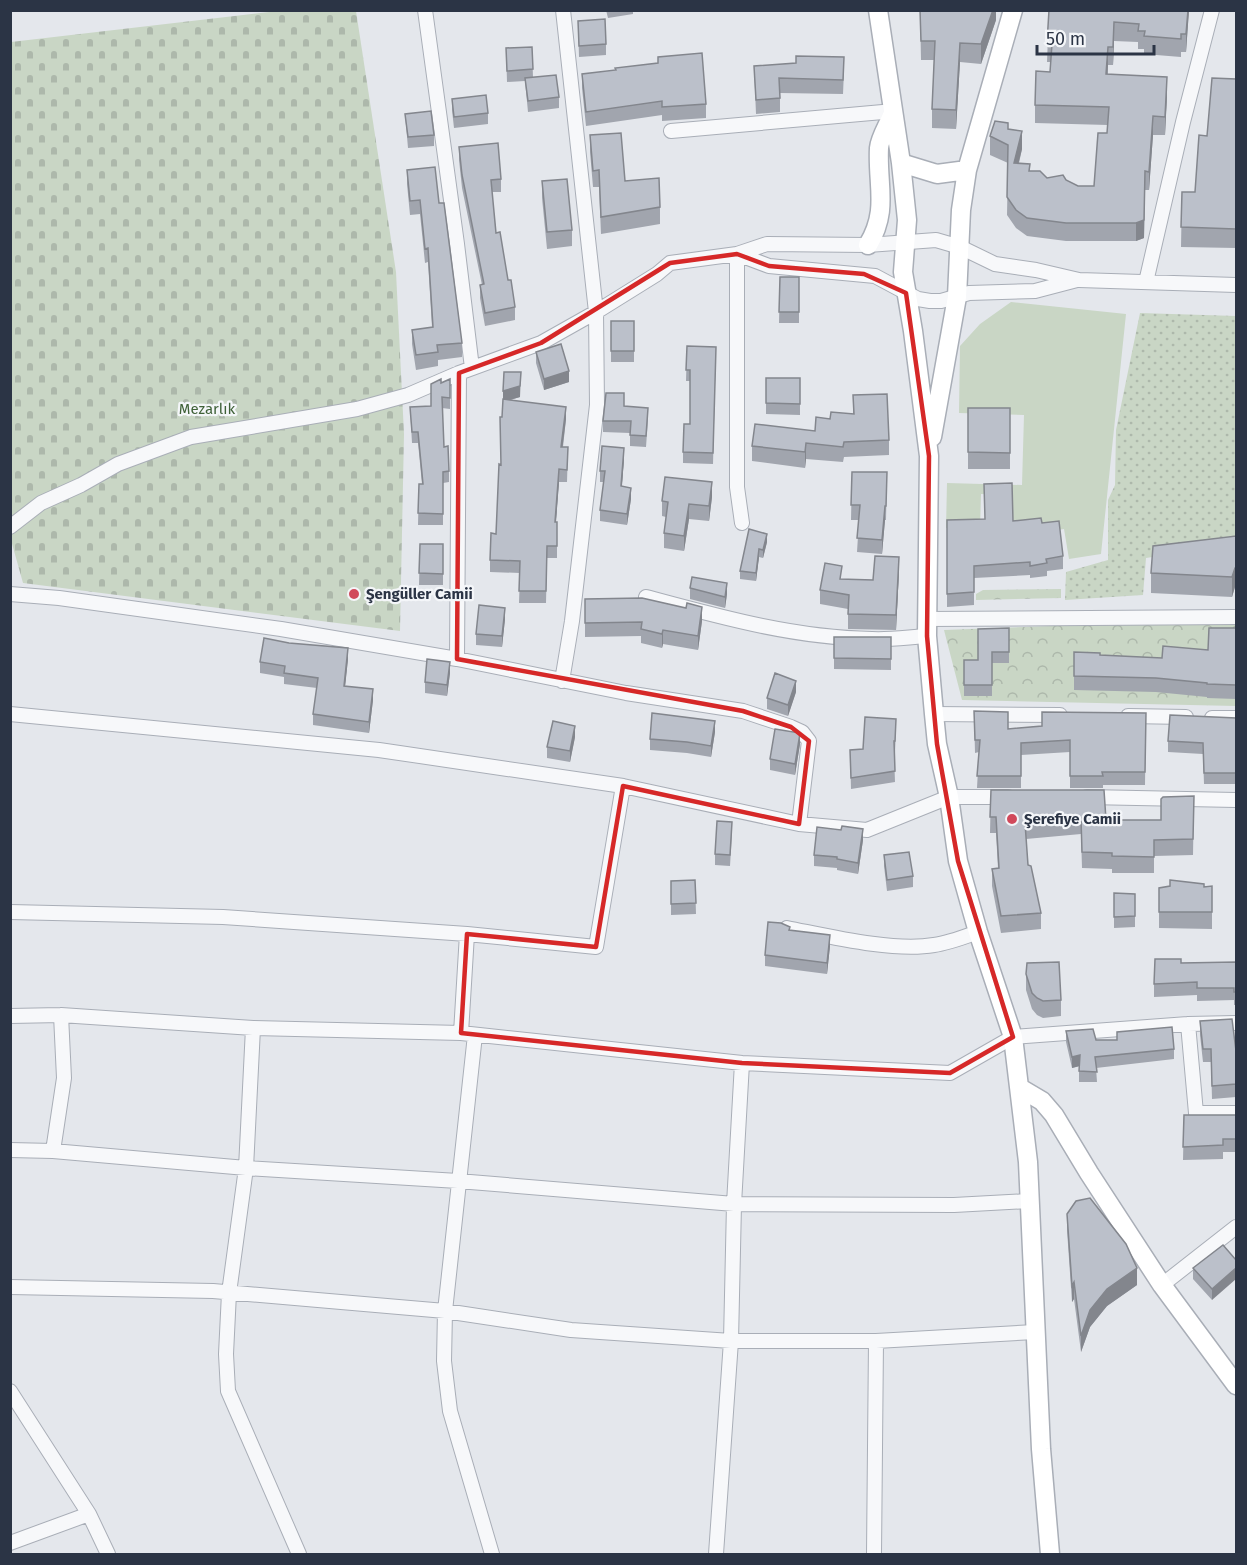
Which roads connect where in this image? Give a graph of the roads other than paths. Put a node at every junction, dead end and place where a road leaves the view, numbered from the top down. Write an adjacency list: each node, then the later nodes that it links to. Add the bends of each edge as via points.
1 (425, 10): 20 (street, via 458,244)
2 (563, 10): 19 (street)
3 (878, 10): 6 (main road)
4 (1013, 10): 9 (main road)
5 (1212, 10): 15 (street)
6 (894, 111): 7 (street); 8 (main road); 11 (main road, via 879,145 880,214)
7 (671, 131)
8 (901, 163): 9 (main road, via 938,174); 10 (main road)
9 (966, 170): 12 (main road)
10 (906, 242): 11 (street); 12 (street, via 936,240); 17 (main road)
11 (868, 245): 13 (street, via 767,244)
12 (960, 247): 14 (street, via 995,264); 18 (main road)
13 (737, 255): 17 (street, via 769,266 875,276); 19 (street, via 670,263); 22 (street, via 738,487)
14 (1078, 280): 15 (street); 18 (street, via 1035,291)
15 (1146, 282): 16 (street)
16 (1236, 285)
17 (906, 292): 18 (street, via 930,301); 21 (main road)
18 (957, 297): 21 (main road)
19 (596, 312): 20 (street, via 542,344); 29 (street, via 597,405)
20 (466, 371): 23 (street, via 408,395 357,410 191,437 118,464 41,503); 28 (street)
21 (929, 456): 27 (main road)
22 (742, 523)
23 (10, 527)
24 (10, 594): 28 (street, via 281,629)
25 (646, 597): 27 (street, via 793,632 872,639)
26 (1236, 617): 27 (street)
27 (927, 628): 31 (main road)
28 (457, 659): 29 (street)
29 (562, 681): 40 (street, via 743,711 802,732 809,741)
30 (10, 714): 35 (street, via 379,750)
31 (934, 714): 32 (street); 36 (main road)
32 (1073, 716)
33 (1120, 716): 34 (street)
34 (1236, 718)
35 (623, 786): 40 (street); 44 (street, via 596,947)
36 (949, 797): 37 (street); 40 (street, via 867,830); 43 (main road, via 958,861)
37 (1017, 797)
38 (1074, 797): 39 (street)
39 (1236, 800)
40 (799, 824)
41 (10, 912): 44 (street, via 223,917)
42 (787, 928): 43 (street, via 903,946 933,946)
43 (978, 932): 51 (main road)
44 (467, 934): 50 (street)
45 (10, 1016): 46 (street)
46 (61, 1016): 49 (street); 56 (street, via 64,1078)
47 (1236, 1023): 48 (street)
48 (1188, 1024): 51 (street); 54 (street, via 1196,1113)
49 (253, 1028): 50 (street); 57 (street)
50 (468, 1034): 52 (street); 58 (street)
51 (1013, 1037): 52 (street, via 950,1073); 53 (main road)
52 (742, 1063): 60 (street)
53 (1020, 1088): 59 (main road); 62 (main road, via 1042,1101 1054,1115)
54 (1236, 1113)
55 (10, 1150): 56 (street)
56 (53, 1151): 57 (street)
57 (246, 1168): 58 (street); 64 (street)
58 (458, 1181): 60 (street); 65 (street)
59 (1029, 1201): 60 (street, via 954,1205); 66 (main road)
60 (734, 1204): 67 (street)
61 (1236, 1227): 62 (street)
62 (1162, 1285): 69 (main road)
63 (10, 1287): 64 (street)
64 (230, 1293): 65 (street); 74 (street, via 228,1391)
65 (446, 1311): 67 (street, via 571,1330); 75 (street, via 444,1361 450,1411)
66 (1035, 1332): 68 (street); 78 (main road)
67 (731, 1341): 68 (street); 76 (street)
68 (876, 1341): 77 (street)
69 (1236, 1385)
70 (10, 1390): 71 (street)
71 (89, 1514): 72 (street); 73 (street)
72 (10, 1543)
73 (108, 1554)
74 (299, 1554)
75 (492, 1554)
76 (716, 1554)
77 (874, 1554)
78 (1050, 1554)

